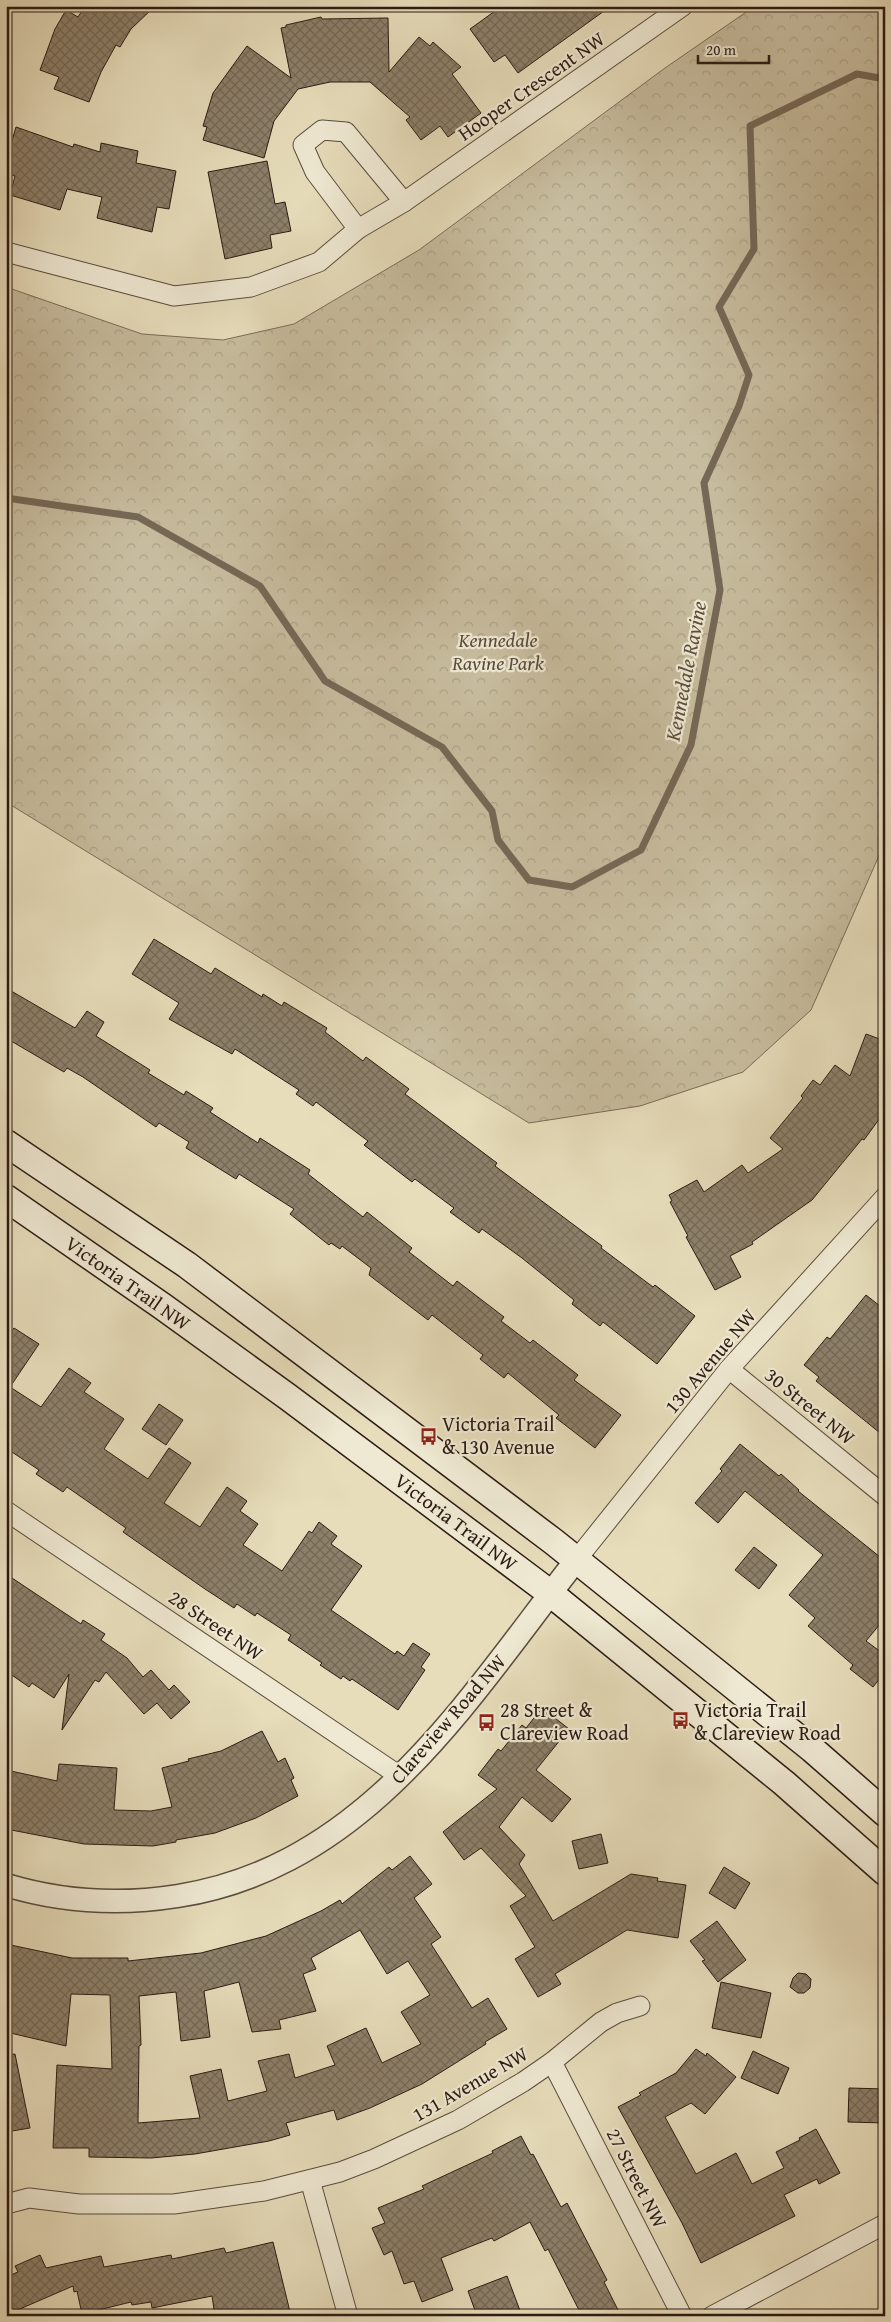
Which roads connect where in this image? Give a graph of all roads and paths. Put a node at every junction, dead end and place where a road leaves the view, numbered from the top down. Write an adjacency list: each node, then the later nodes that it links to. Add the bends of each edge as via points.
1 (683, 6): 2 (street, Hooper Crescent NW)
2 (404, 202): 3 (street, Hooper Crescent NW); 3 (street, via 346,132 322,130 303,145 315,172)
3 (358, 229): 4 (street, Hooper Crescent NW, via 319,262 251,287 174,296)
4 (6, 252)
5 (6, 1144): 11 (main road, via 186,1265)
6 (885, 1197): 8 (street, 130 Avenue NW)
7 (6, 1198): 12 (main road, Victoria Trail NW, via 288,1397)
8 (730, 1369): 9 (street, 30 Street NW); 11 (street, 130 Avenue NW)
9 (885, 1496)
10 (6, 1511): 13 (street, 28 Street NW)
11 (577, 1559): 12 (street, Clareview Road NW); 14 (main road, via 812,1749)
12 (550, 1593): 13 (street, Clareview Road NW, via 468,1701); 15 (main road, Victoria Trail NW, via 784,1784)
13 (400, 1777): 16 (street, Clareview Road NW, via 349,1823 320,1843 282,1864 226,1886 158,1900 124,1902 56,1896)
14 (885, 1813)
15 (885, 1872)
16 (6, 1884)
17 (640, 2006): 18 (street, 131 Avenue NW, via 601,2022)
18 (552, 2062): 19 (street, 131 Avenue NW, via 496,2099 420,2139 374,2159); 23 (street, 27 Street NW)
19 (310, 2180): 20 (street, 131 Avenue NW, via 264,2191 174,2204 88,2204 29,2198); 22 (street)
20 (6, 2204)
21 (885, 2224): 24 (street)
22 (348, 2316)
23 (682, 2316)
24 (712, 2316)

